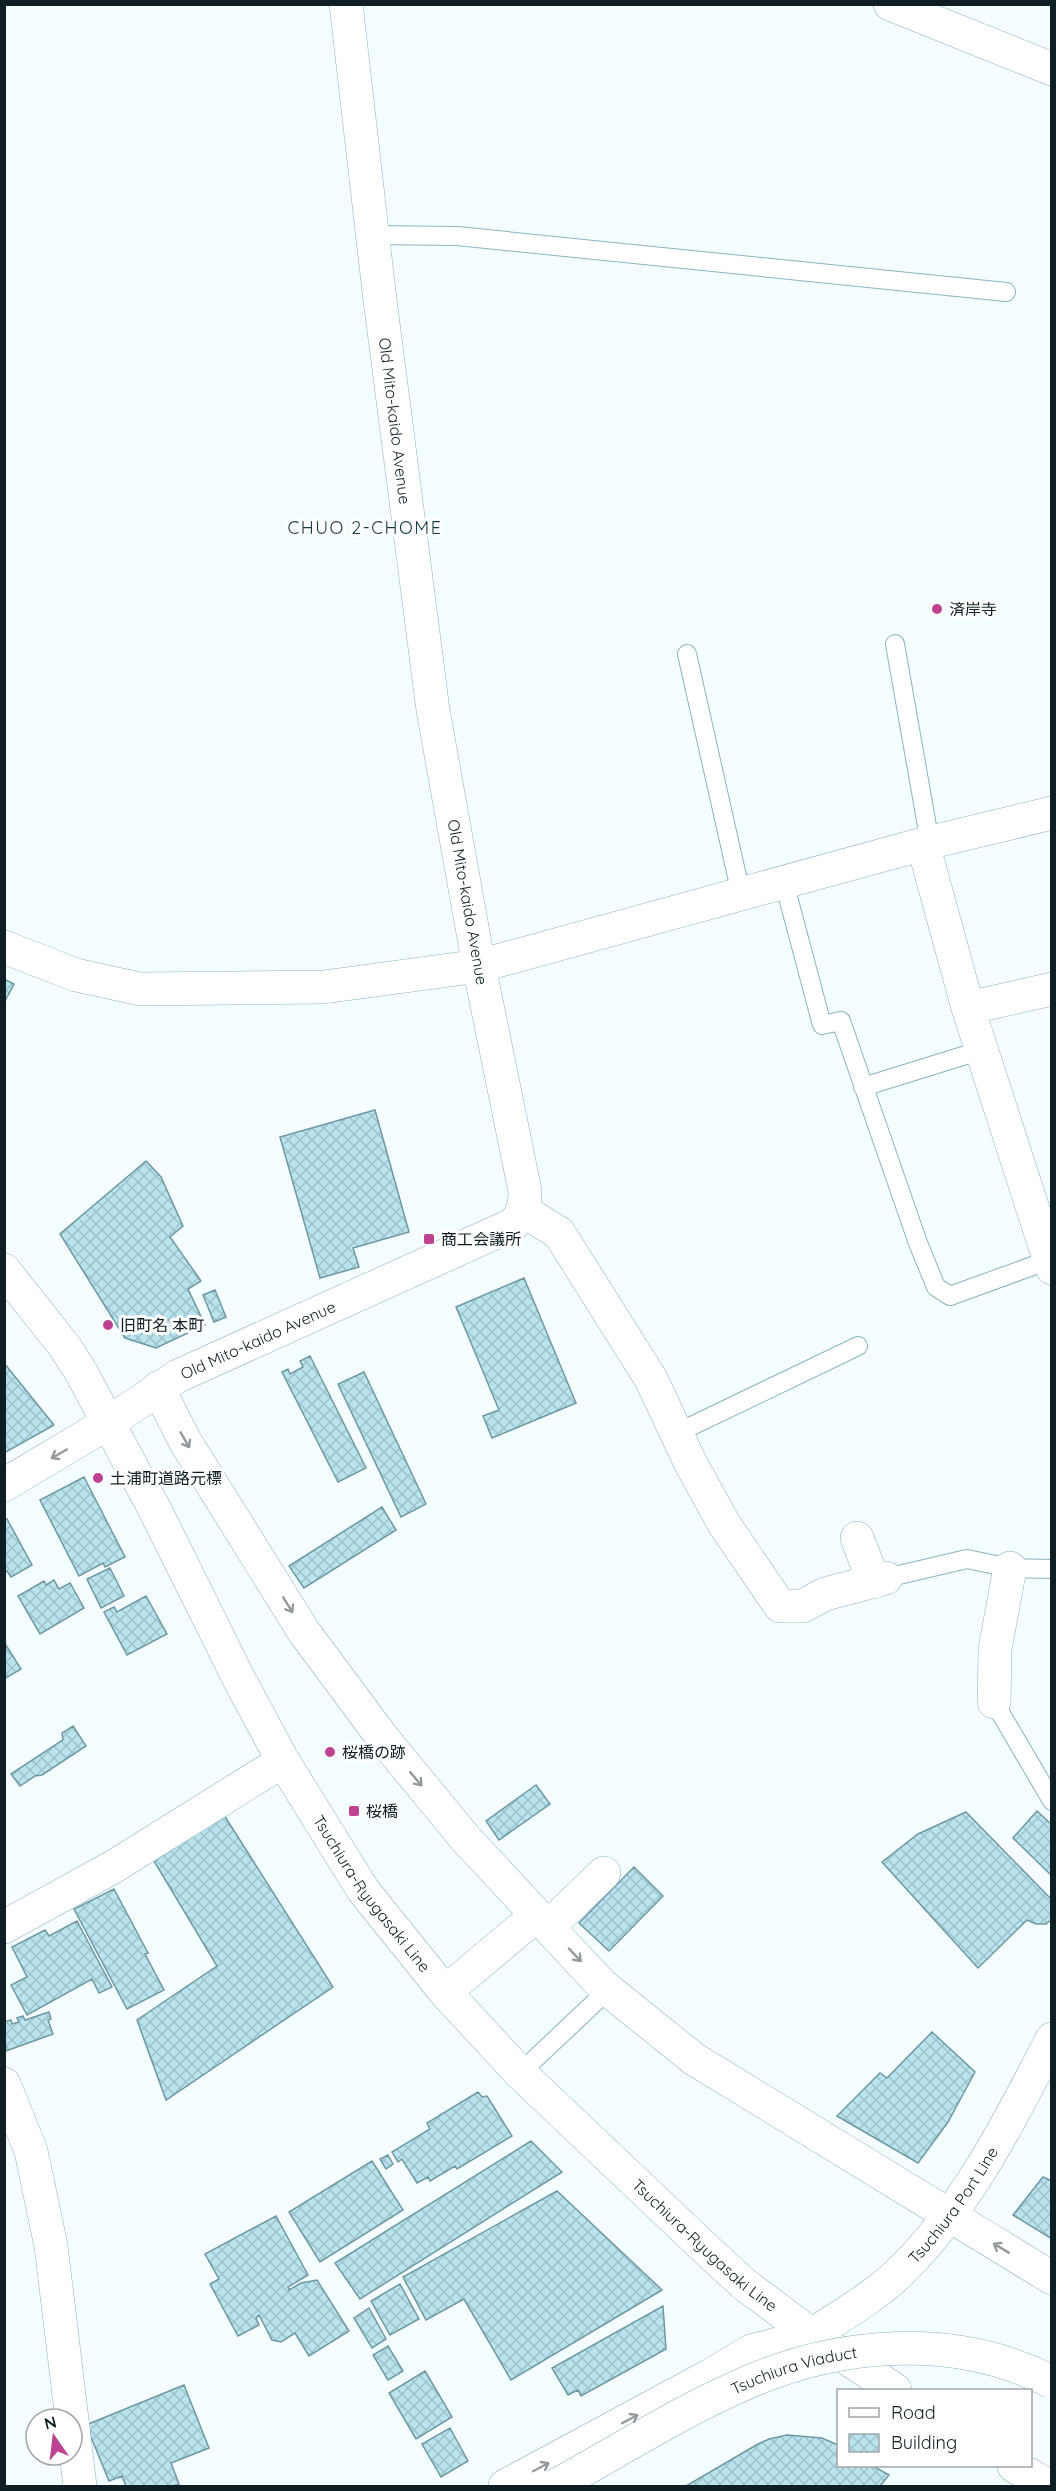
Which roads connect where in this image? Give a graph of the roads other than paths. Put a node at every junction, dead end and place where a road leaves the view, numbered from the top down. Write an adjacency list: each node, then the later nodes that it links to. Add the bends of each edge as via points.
1 (346, 4): 4 (street, Old Mito-kaido Avenue)
2 (890, 4): 3 (street)
3 (1052, 69)
4 (372, 235): 5 (lane, via 457,236); 13 (street, Old Mito-kaido Avenue, via 433,710)
5 (1006, 292)
6 (896, 644): 9 (lane)
7 (687, 654): 11 (lane)
8 (1052, 813): 9 (street)
9 (926, 844): 10 (street); 15 (street)
10 (784, 882): 11 (street); 17 (lane, via 822,1025 841,1021)
11 (741, 894): 13 (street)
12 (4, 947): 13 (street, via 76,975 140,989 324,987)
13 (479, 966): 18 (street, Old Mito-kaido Avenue, via 525,1191)
14 (1052, 989): 15 (street)
15 (968, 1008): 16 (street)
16 (982, 1050): 17 (lane); 19 (street)
17 (863, 1087): 19 (lane, via 936,1287 950,1296)
18 (522, 1210): 22 (street, Old Mito-kaido Avenue, via 520,1219 512,1225); 24 (street, via 559,1233 651,1379)
19 (1050, 1264)
20 (4, 1270): 23 (street, Tsuchiura-Ryugasaki Line, via 65,1347)
21 (858, 1346): 24 (lane)
22 (158, 1388): 23 (street, Old Mito-kaido Avenue); 34 (street, one-way to 34, via 185,1441 304,1632 389,1746 465,1838)
23 (108, 1423): 25 (street, Old Mito-kaido Avenue, one-way to 25); 31 (street, Tsuchiura-Ryugasaki Line)
24 (678, 1434): 29 (street, via 724,1524 780,1606 803,1606 825,1594)
25 (4, 1485)
26 (857, 1538): 29 (street)
27 (1010, 1568): 28 (lane); 29 (lane, via 968,1559); 30 (street, via 995,1649)
28 (1052, 1569)
29 (880, 1580)
30 (994, 1702): 32 (lane)
31 (283, 1761): 35 (street, via 113,1867); 37 (street, Tsuchiura-Ryugasaki Line, via 363,1890)
32 (1052, 1801)
33 (604, 1873): 34 (street)
34 (542, 1921): 36 (street, one-way to 36); 37 (street)
35 (4, 1927)
36 (608, 1990): 39 (lane); 42 (street, via 694,2059)
37 (445, 1992): 39 (street, Tsuchiura-Ryugasaki Line)
38 (1052, 2039): 42 (street, Tsuchiura Port Line, via 987,2160)
39 (520, 2073): 44 (street, Tsuchiura-Ryugasaki Line, via 744,2284)
40 (4, 2084): 41 (street)
41 (18, 2155): 48 (street, via 51,2246)
42 (950, 2216): 43 (street, one-way to 42); 44 (street, Tsuchiura Port Line, via 879,2290)
43 (1052, 2278)
44 (812, 2335): 46 (street, Tsuchiura-Ryugasaki Line); 49 (street, one-way to 44, via 751,2351); 51 (street, via 779,2375)
45 (1052, 2382): 50 (street, Tsuchiura Viaduct, bridge, via 992,2358 941,2348 888,2348 830,2357 736,2387)
46 (892, 2389)
47 (1016, 2467): 52 (street)
48 (80, 2487)
49 (505, 2487)
50 (555, 2487)
51 (587, 2487)
52 (1049, 2487)

